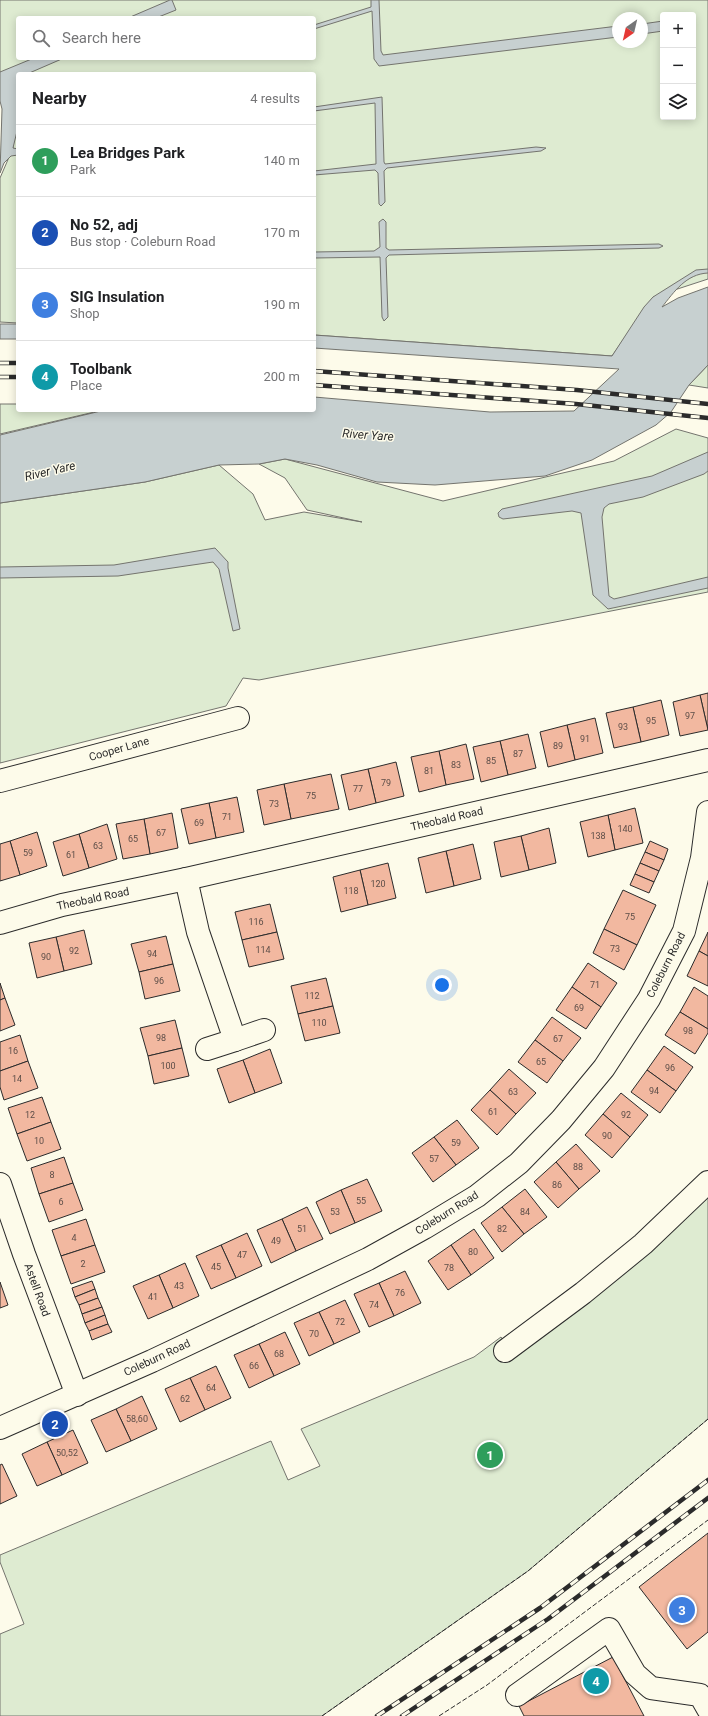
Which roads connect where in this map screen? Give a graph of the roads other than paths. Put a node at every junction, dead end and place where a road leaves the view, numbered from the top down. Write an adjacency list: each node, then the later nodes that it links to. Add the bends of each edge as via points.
1 (238, 718): 3 (street, Cooper Lane)
2 (708, 760): 5 (street, Theobald Road)
3 (0, 781)
4 (708, 812): 13 (street, Coleburn Road, via 702,858 684,931 649,999 604,1068 561,1120 519,1163 477,1196 368,1259)
5 (186, 879): 6 (street, Theobald Road, via 62,905); 8 (street, via 198,932)
6 (0, 923)
7 (264, 1030): 8 (street)
8 (235, 1040): 9 (street)
9 (207, 1049)
10 (708, 1182): 12 (street, via 643,1244 583,1293)
11 (0, 1184): 13 (street, Astell Road)
12 (504, 1351)
13 (77, 1395): 14 (street, Coleburn Road)
14 (0, 1428)
15 (517, 1695): 16 (street, via 609,1629 635,1674 651,1688 700,1695)
16 (708, 1709)

